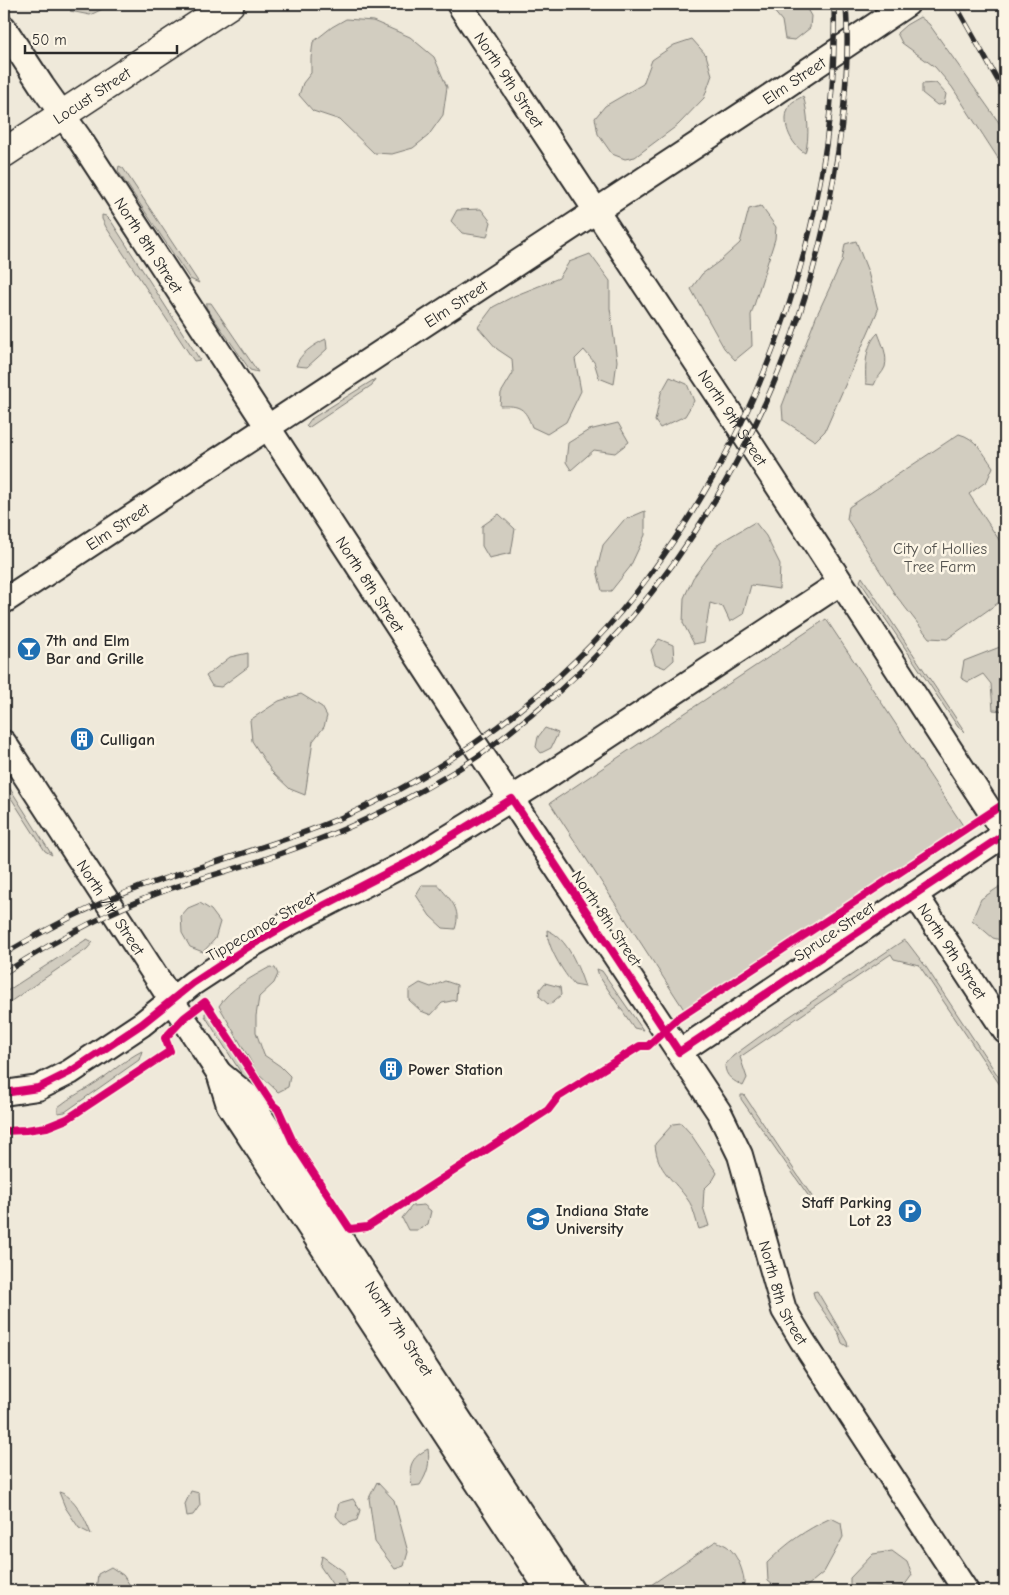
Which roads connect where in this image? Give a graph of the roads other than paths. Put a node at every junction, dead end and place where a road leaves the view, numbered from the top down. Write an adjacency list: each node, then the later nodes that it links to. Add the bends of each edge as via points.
1 (230, 4): 5 (street, Locust Street)
2 (459, 4): 7 (street, North 9th Street)
3 (907, 4): 7 (street, Elm Street)
4 (4, 28): 5 (street, North 8th Street)
5 (62, 114): 6 (street, Locust Street); 8 (street, North 8th Street)
6 (4, 153)
7 (596, 211): 8 (street, Elm Street); 9 (street, North 9th Street)
8 (268, 428): 10 (street, Elm Street); 12 (street, North 8th Street)
9 (840, 583): 12 (street, Tippecanoe Street); 13 (street, North 9th Street)
10 (4, 602)
11 (4, 743): 15 (street, North 7th Street)
12 (512, 799): 15 (street, Tippecanoe Street, via 414,859 248,947 193,983); 17 (street, North 8th Street)
13 (1005, 834): 14 (street, Spruce Street)
14 (915, 894): 16 (street, North 9th Street); 17 (street, Spruce Street)
15 (172, 1001): 18 (street, North 7th Street); 19 (street, Tippecanoe Street, via 54,1082)
16 (1005, 1031)
17 (679, 1052): 22 (street, North 8th Street, via 719,1112 740,1155 784,1310)
18 (219, 1073): 20 (street, North 7th Street, via 229,1105); 21 (street, North 7th Street, via 246,1095)
19 (4, 1093)
20 (549, 1591)
21 (572, 1591)
22 (966, 1591)

